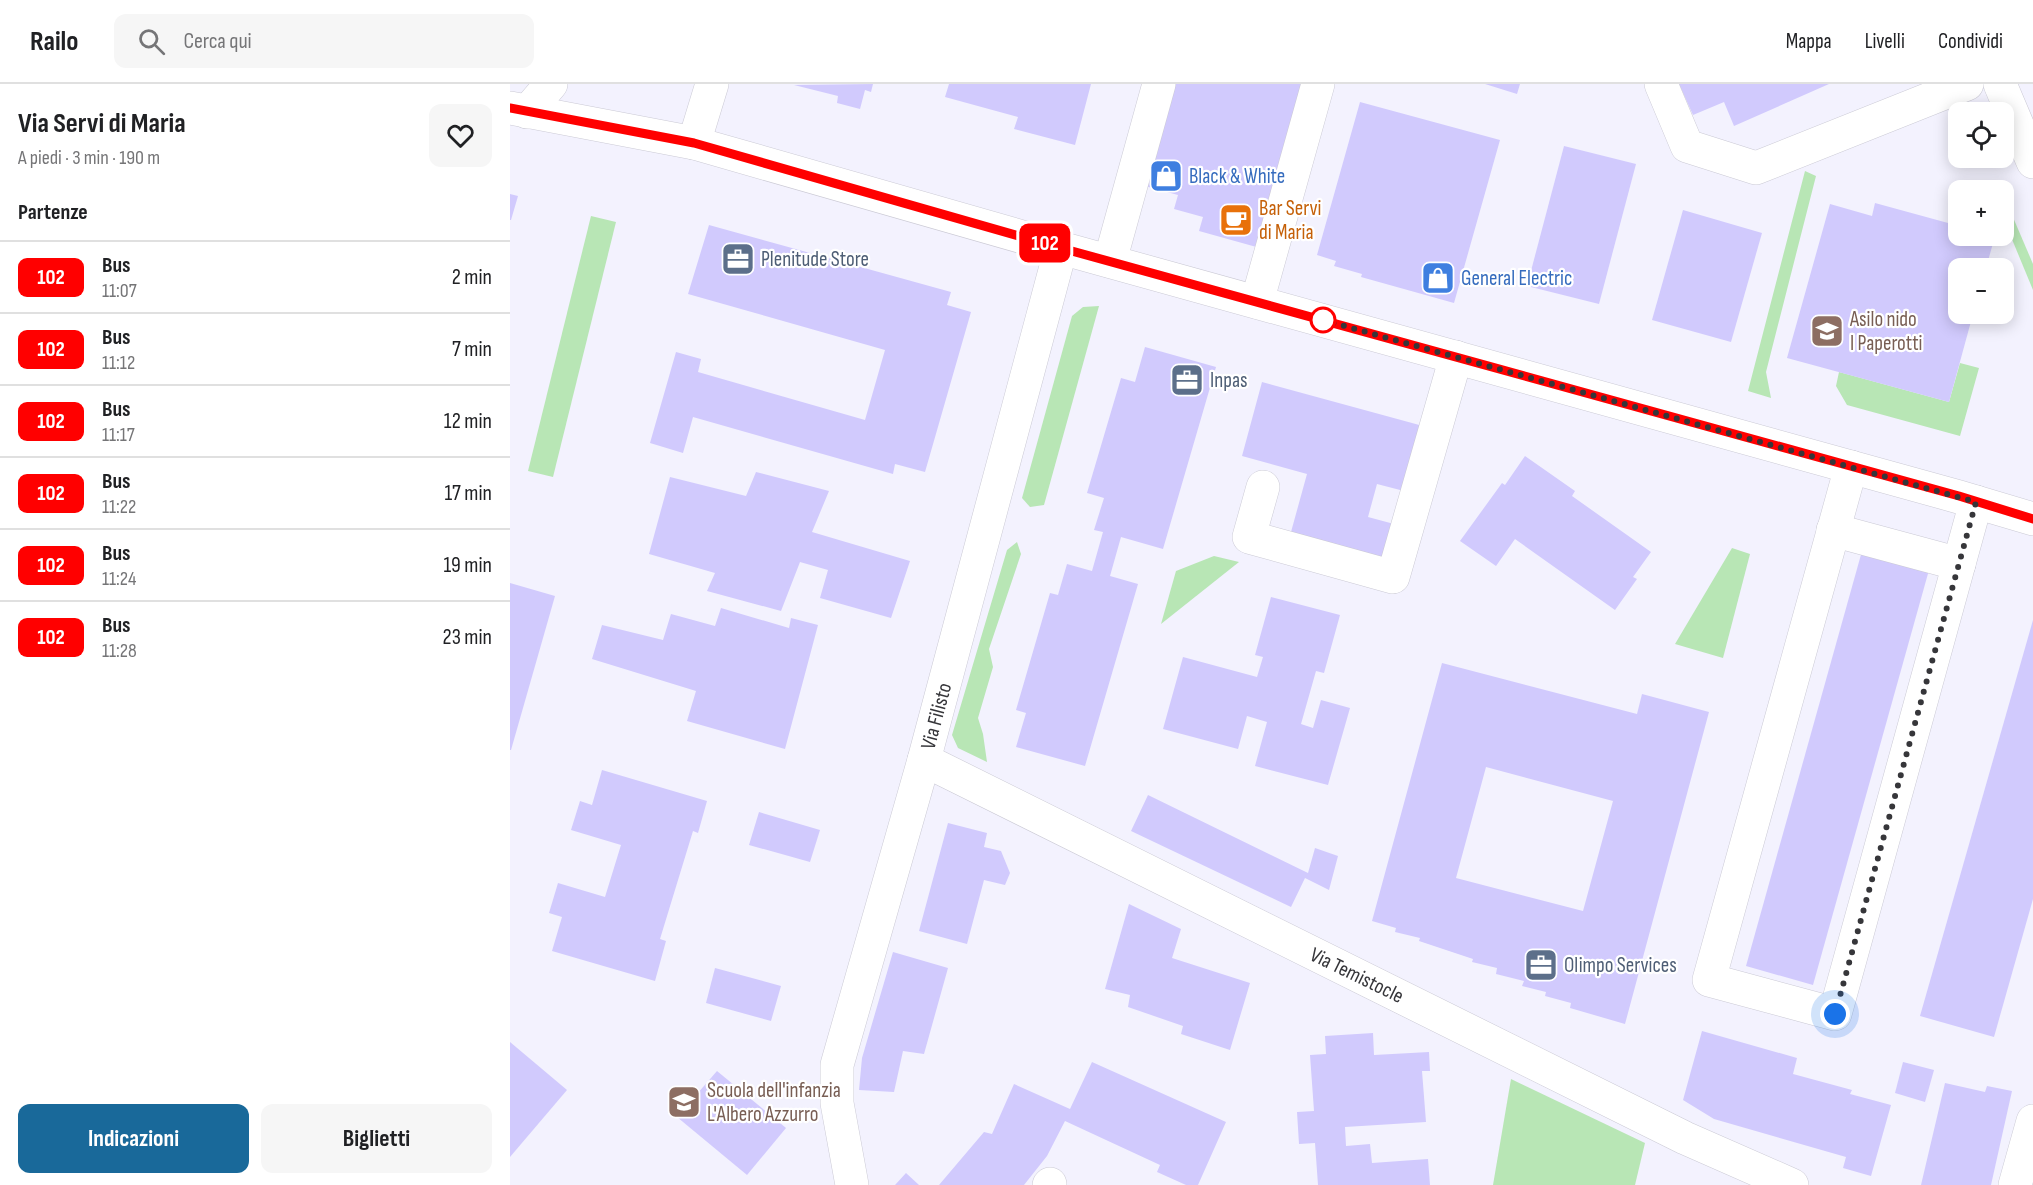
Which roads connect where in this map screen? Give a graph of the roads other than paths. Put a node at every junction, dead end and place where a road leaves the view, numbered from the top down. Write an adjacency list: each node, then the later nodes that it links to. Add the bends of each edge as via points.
1 (551, 84): 8 (street)
2 (712, 84): 9 (street)
3 (1159, 84): 12 (street)
4 (1317, 84): 13 (street)
5 (1661, 84): 6 (street, via 1687,146 1756,168)
6 (1967, 84)
7 (2000, 84): 10 (street)
8 (519, 101): 9 (street)
9 (694, 143): 11 (street)
10 (2033, 162)
11 (1061, 248): 12 (street); 21 (street, Via Filisto)
12 (1110, 261): 13 (street)
13 (1257, 302): 14 (street)
14 (1456, 357): 15 (street); 16 (street, via 1393,577 1249,537)
15 (1851, 466): 17 (street); 19 (street)
16 (1263, 487)
17 (1976, 502): 18 (street); 20 (street)
18 (2033, 519)
19 (1833, 530): 20 (street); 20 (street, via 1709,980 1835,1014)
20 (1959, 564)
21 (924, 760): 23 (street, Via Filisto, via 837,1065 837,1103); 24 (street, Via Temistocle, via 1685,1138)
22 (2033, 1121): 25 (street)
23 (852, 1185)
24 (1792, 1185)
25 (2015, 1185)

